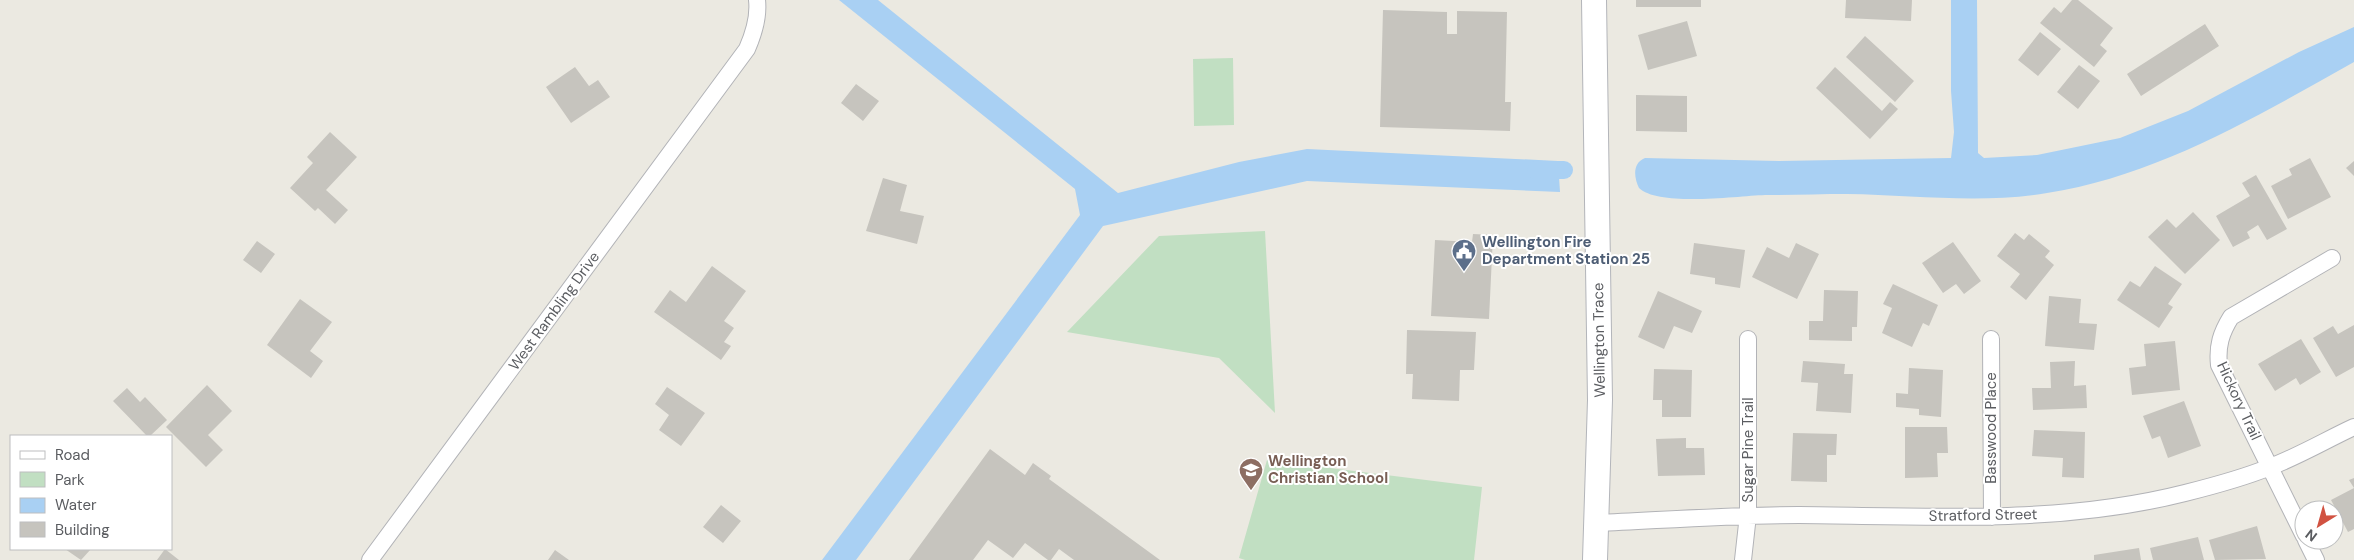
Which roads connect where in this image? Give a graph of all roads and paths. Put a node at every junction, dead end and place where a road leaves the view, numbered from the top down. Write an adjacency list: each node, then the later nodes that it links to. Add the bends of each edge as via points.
1 (757, 0): 12 (street, West Rambling Drive, via 758,15 753,37 738,62)
2 (1594, 0): 11 (street, Wellington Trace, via 1600,400)
3 (2332, 258): 7 (street, Hickory Trail, via 2231,316 2220,340 2219,365)
4 (1748, 339): 8 (street, Sugar Pine Trail)
5 (1991, 339): 9 (street, Basswood Place)
6 (2354, 427): 7 (street, Stratford Street)
7 (2270, 467): 9 (street, Stratford Street, via 2185,494 2130,505 2074,512); 10 (street, Hickory Trail)
8 (1748, 515): 9 (street, Stratford Street); 11 (street, Stratford Street); 14 (street, Sugar Pine Trail)
9 (1992, 516)
10 (2294, 516)
11 (1597, 523): 13 (street, Wellington Trace)
12 (370, 560)
13 (1595, 560)
14 (1743, 560)

